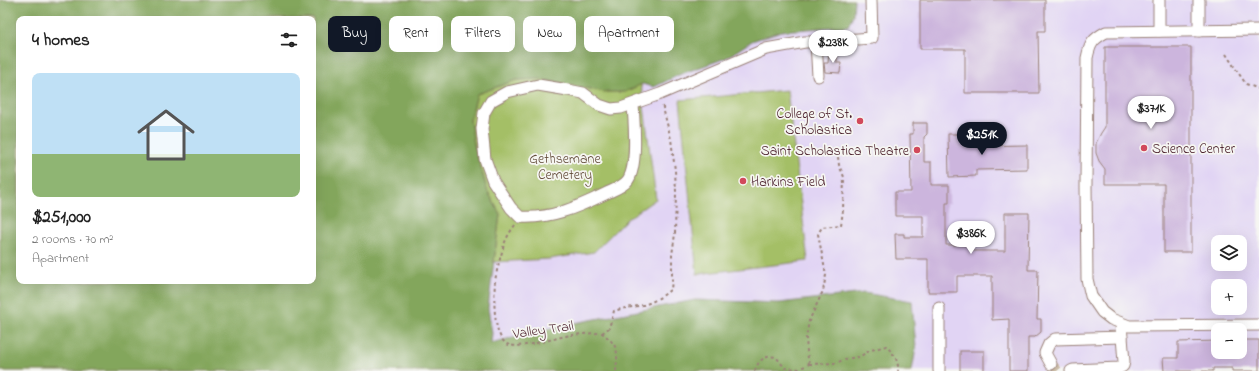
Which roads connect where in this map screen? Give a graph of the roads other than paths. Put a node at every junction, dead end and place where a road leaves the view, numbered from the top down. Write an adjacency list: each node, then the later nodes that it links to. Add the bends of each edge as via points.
1 (871, 0): 7 (lane, via 872,38)
2 (1159, 0): 6 (lane)
3 (1199, 0): 4 (lane)
4 (1199, 30): 5 (lane); 6 (lane)
5 (1259, 30)
6 (1159, 31): 11 (lane, via 1106,32 1089,46 1087,58 1087,279 1091,296 1102,312)
7 (816, 42): 8 (lane); 9 (lane, via 766,49)
8 (818, 76)
9 (633, 104): 9 (lane, via 611,109 599,105 583,94 538,85 508,92 491,101 484,113 482,129 484,159 492,180 511,208 520,217 540,217 564,212 622,186 628,180 634,161)
10 (939, 308): 15 (lane)
11 (1121, 324): 12 (lane); 13 (lane)
12 (1259, 325)
13 (1122, 337): 14 (lane, via 1055,339 1045,353); 16 (lane, via 1123,366)
14 (1051, 364)
15 (939, 371)
16 (1071, 371)

